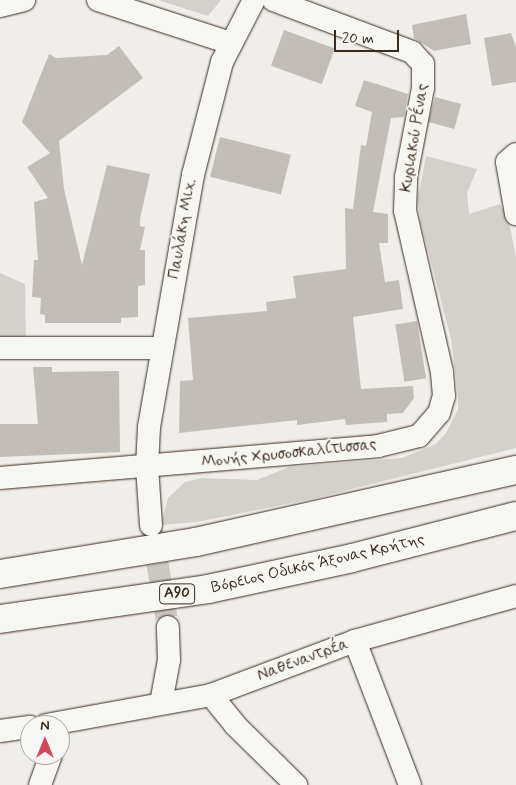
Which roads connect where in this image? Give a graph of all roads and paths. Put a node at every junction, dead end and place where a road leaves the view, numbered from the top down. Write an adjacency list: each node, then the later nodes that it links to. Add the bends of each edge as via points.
1 (24, 0): 5 (street)
2 (98, 0): 6 (street)
3 (254, 0): 6 (street, Παυλάκη Μιχ.)
4 (273, 0): 11 (street, Κυριακού Ρένας, via 412,52 423,64 423,88 405,193 413,254 444,384 442,404)
5 (0, 6)
6 (230, 43): 10 (street, Παυλάκη Μιχ., via 198,152)
7 (516, 154): 8 (street, via 507,162)
8 (516, 214)
9 (0, 348): 10 (street)
10 (162, 348): 12 (street, Παυλάκη Μιχ., via 149,427)
11 (428, 428): 12 (street, Μονής Χρυσοσκαλίτισσας, via 410,439 378,446)
12 (147, 467): 14 (street, Μονής Χρυσοσκαλίτισσας); 16 (street, Παυλάκη Μιχ.)
13 (516, 470): 17 (highway, via 196,542)
14 (0, 478)
15 (516, 516): 19 (highway, Βόρειος Οδικός Άξονας Κρήτης / Α90, via 352,558 208,589)
16 (151, 525)
17 (0, 574)
18 (516, 596): 21 (street)
19 (0, 619)
20 (168, 627): 23 (street, via 169,660)
21 (355, 641): 22 (street, Ναθεναντρέα); 30 (street, Ναθεναντρέα)
22 (211, 695): 23 (street, Ναθεναντρέα); 29 (street)
23 (161, 703): 24 (street, Ναθεναντρέα)
24 (70, 721)
25 (20, 728): 26 (street)
26 (0, 730)
27 (48, 765): 28 (street)
28 (40, 785)
29 (296, 785)
30 (410, 785)

